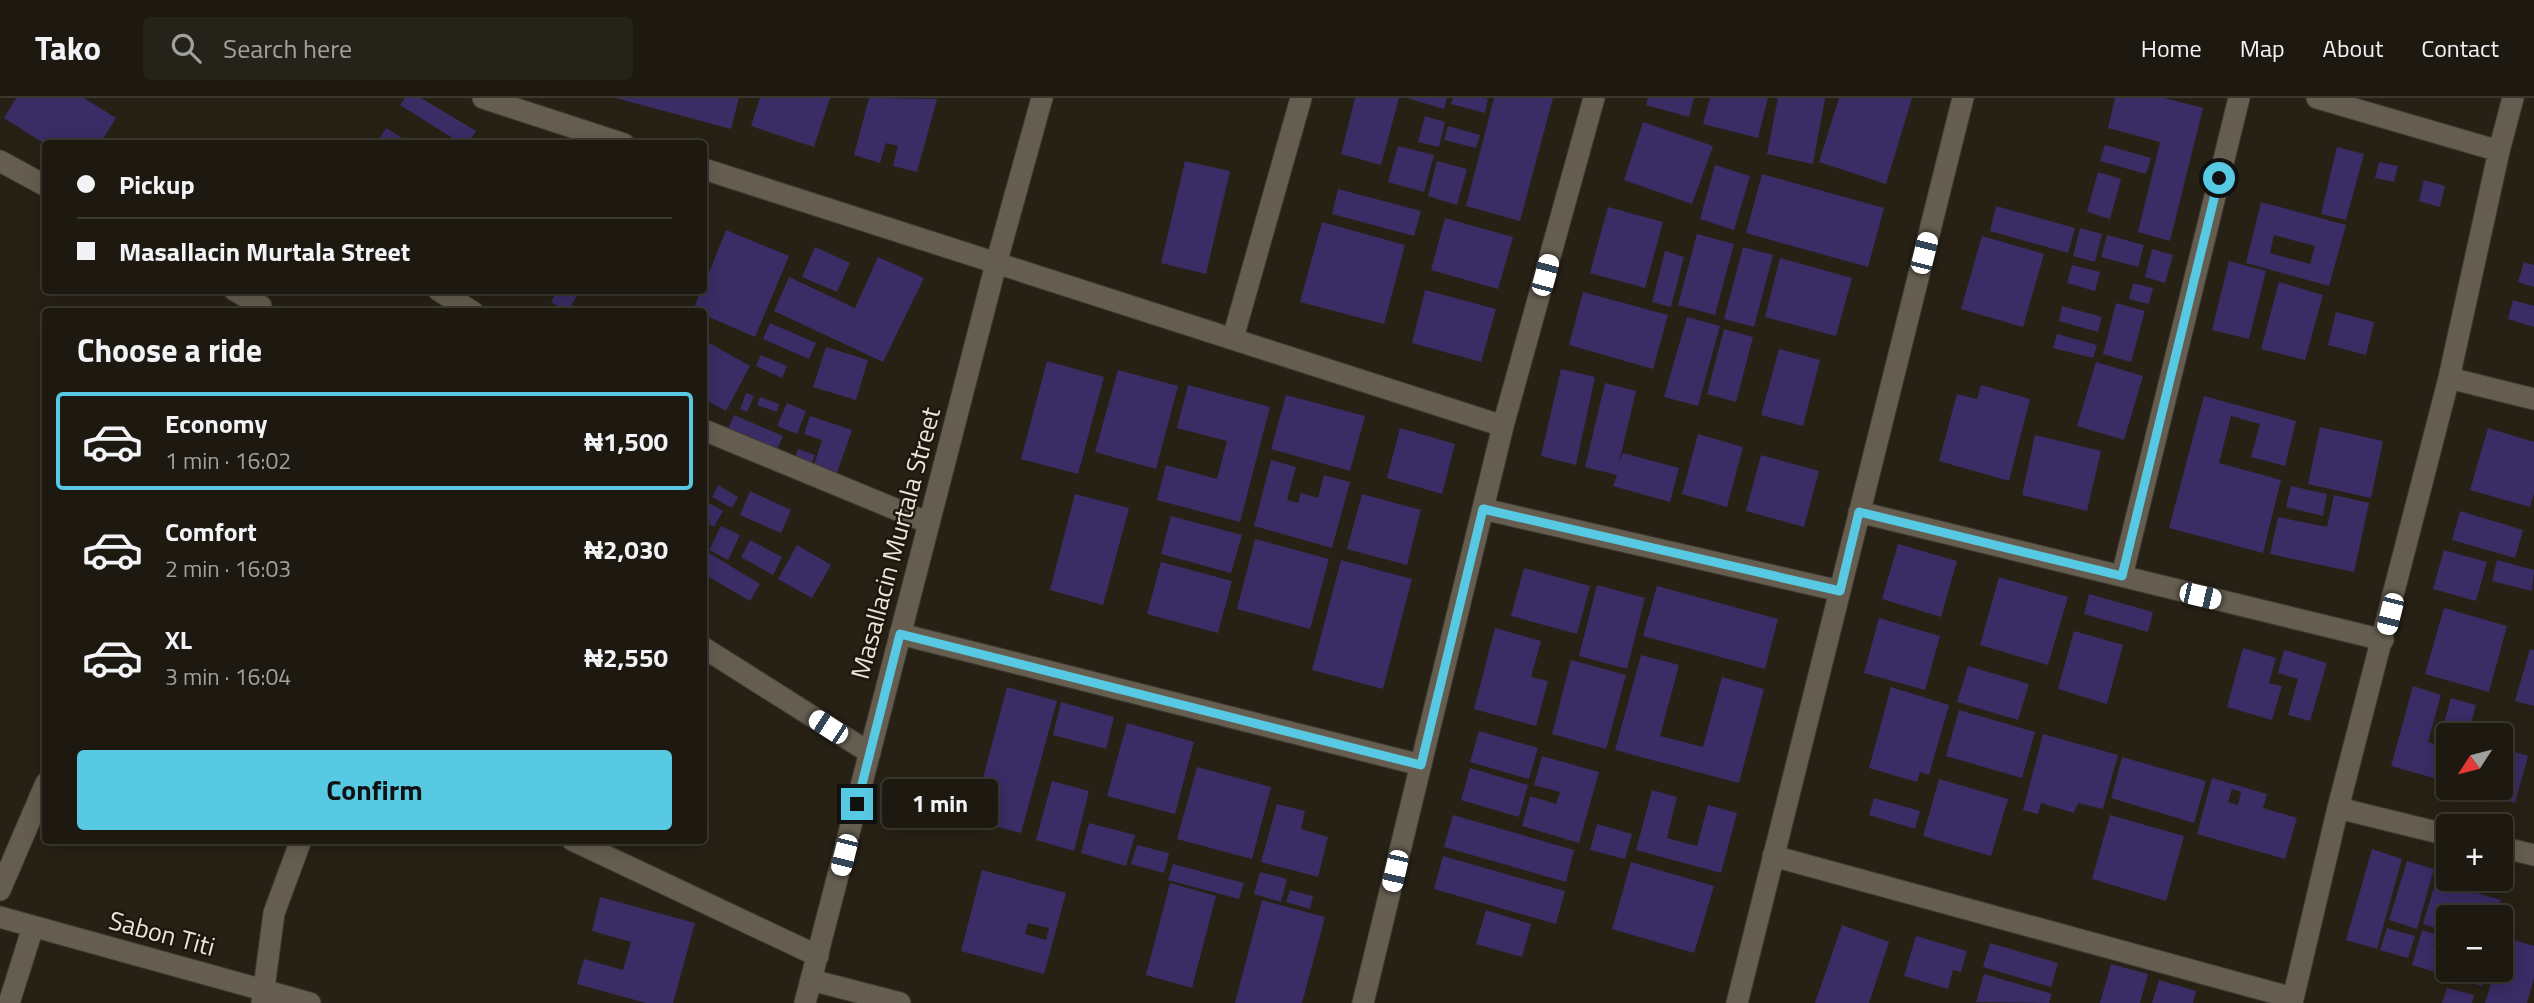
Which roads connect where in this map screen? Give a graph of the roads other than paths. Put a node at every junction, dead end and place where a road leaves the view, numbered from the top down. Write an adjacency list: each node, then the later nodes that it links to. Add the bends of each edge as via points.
1 (483, 98): 9 (street)
2 (1042, 98): 14 (street, Masallacin Murtala Street)
3 (1301, 98): 19 (street)
4 (1594, 98): 22 (street)
5 (1963, 98): 25 (street)
6 (2239, 98): 27 (street)
7 (2316, 98): 10 (street)
8 (2513, 98): 10 (street)
9 (612, 140)
10 (2499, 151): 20 (street)
11 (0, 161): 13 (street)
12 (707, 170): 14 (street)
13 (42, 184)
14 (996, 264): 19 (street); 26 (street, Masallacin Murtala Street)
15 (243, 294): 17 (street)
16 (444, 294): 18 (street)
17 (263, 303)
18 (467, 308)
19 (1233, 338): 22 (street)
20 (2449, 378): 21 (street); 30 (street)
21 (2534, 399)
22 (1503, 426): 24 (street)
23 (707, 431): 26 (street)
24 (1483, 509): 28 (street); 33 (street)
25 (1859, 512): 27 (street); 28 (street)
26 (929, 523): 29 (street, Masallacin Murtala Street)
27 (2122, 576): 30 (street)
28 (1840, 591): 41 (street)
29 (900, 634): 32 (street, Masallacin Murtala Street); 33 (street)
30 (2383, 640): 35 (street)
31 (707, 650): 32 (street)
32 (870, 753): 45 (street, Masallacin Murtala Street)
33 (1421, 765): 53 (street)
34 (42, 792): 42 (street)
35 (2339, 808): 36 (street); 48 (street)
36 (2436, 832)
37 (300, 844): 47 (street, via 274,913)
38 (580, 844): 45 (street)
39 (2513, 850): 40 (street)
40 (2534, 855)
41 (1773, 856): 48 (street); 54 (street)
42 (0, 890)
43 (0, 917): 44 (street, Sabon Titi)
44 (33, 927): 47 (street, Sabon Titi); 49 (street)
45 (818, 956): 46 (street, Masallacin Murtala Street)
46 (811, 980): 51 (street, Masallacin Murtala Street); 52 (street)
47 (263, 997): 50 (street, Sabon Titi)
48 (2292, 1001)
49 (9, 1003)
50 (310, 1003)
51 (805, 1003)
52 (900, 1003)
53 (1363, 1003)
54 (1737, 1003)

